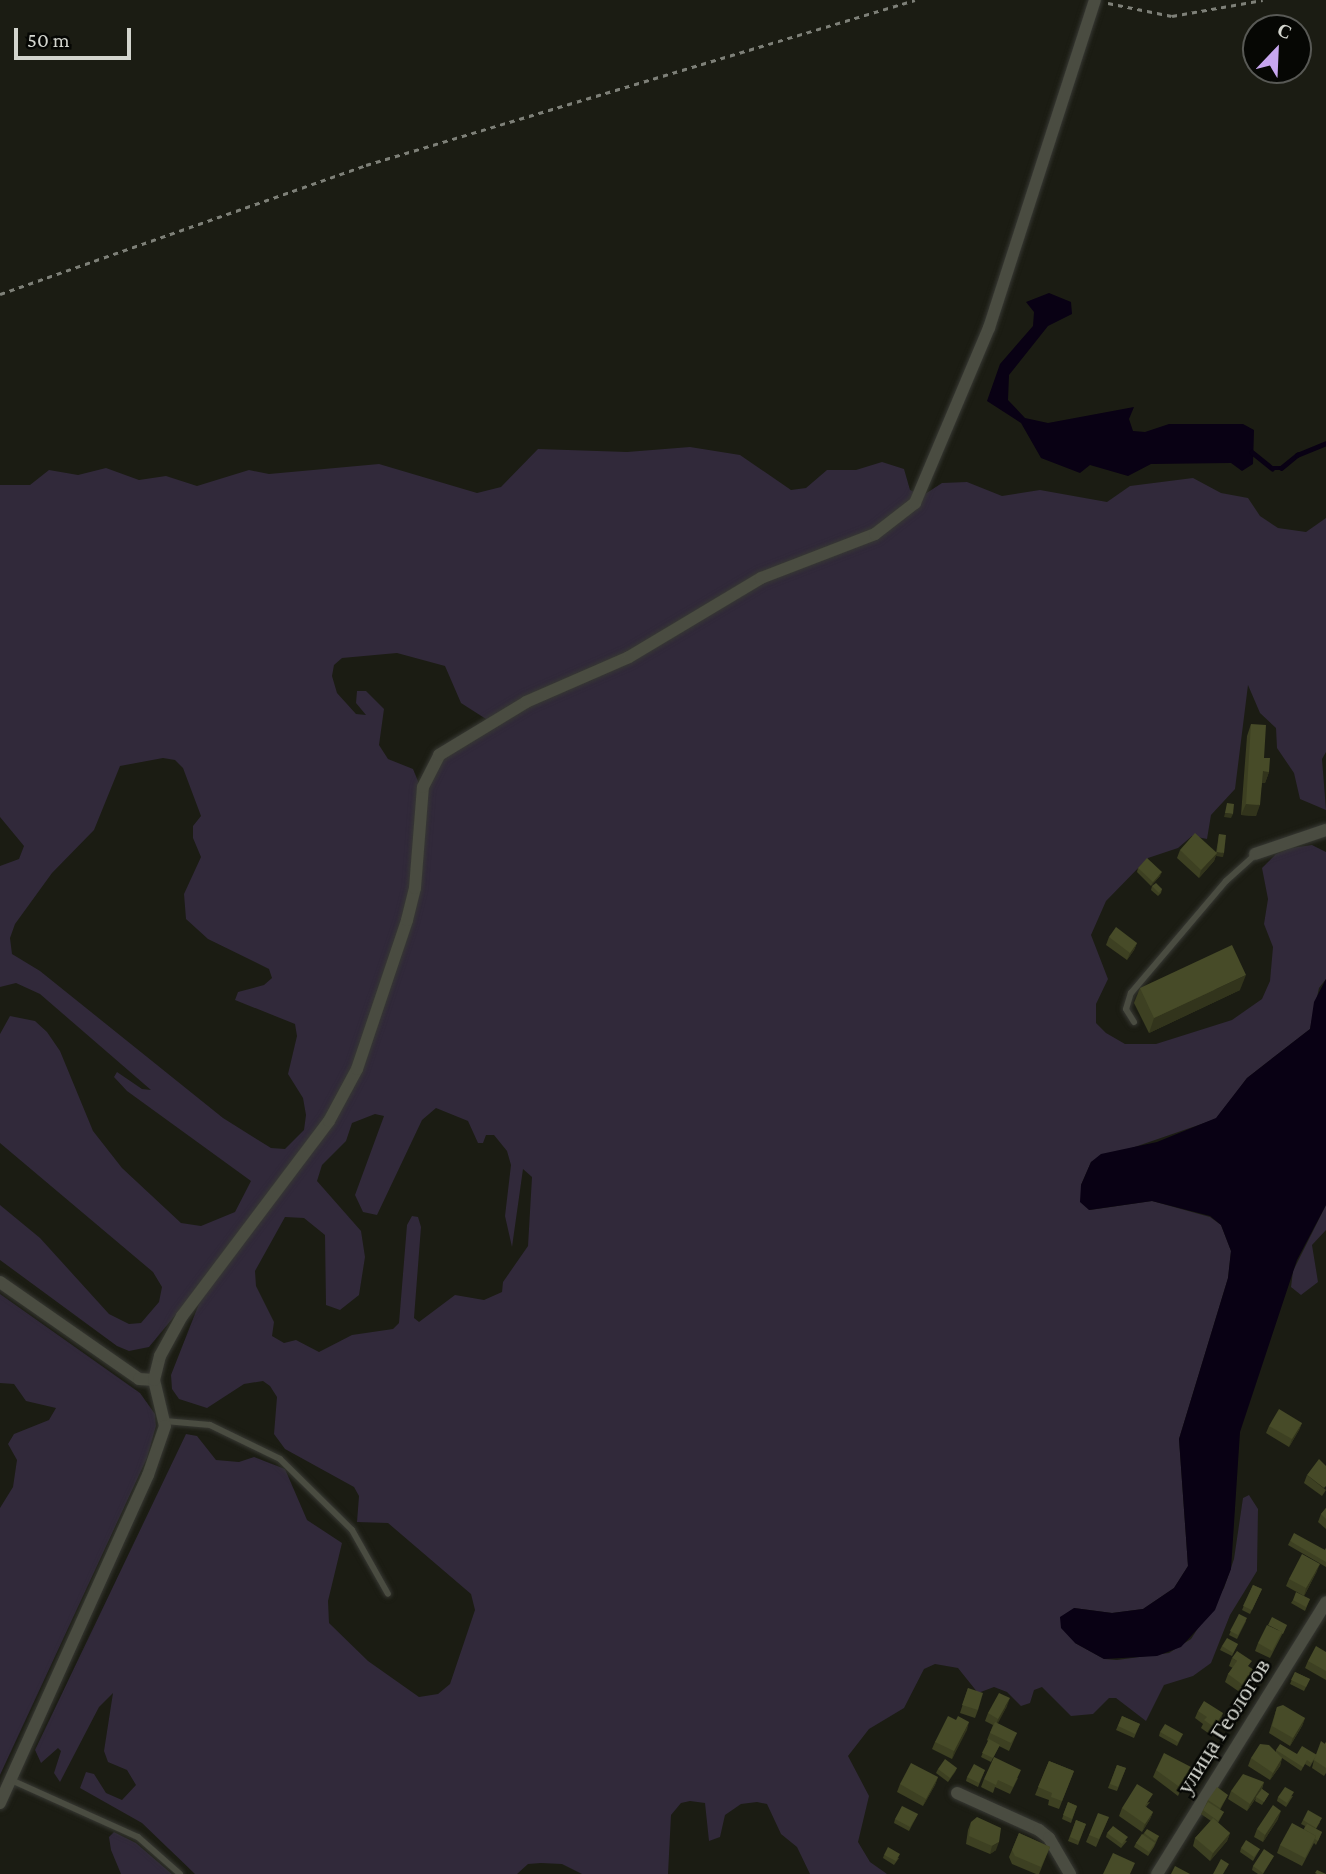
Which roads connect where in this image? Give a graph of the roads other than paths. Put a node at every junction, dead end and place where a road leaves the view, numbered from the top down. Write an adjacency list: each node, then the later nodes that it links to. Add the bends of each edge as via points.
1 (1096, 0): 6 (street, via 989,328 915,503 875,534 761,578 629,657 526,702 439,755 423,787 415,888 407,920 357,1069 330,1121 182,1316 160,1356)
2 (1326, 830): 3 (street)
3 (1255, 855): 4 (lane, via 1226,881 1131,993 1126,1009)
4 (1134, 1022)
5 (0, 1282): 6 (street, via 139,1379)
6 (154, 1380): 7 (street)
7 (165, 1421): 8 (lane, via 210,1425 280,1459 352,1530); 10 (street, via 164,1437 148,1475)
8 (388, 1594)
9 (1326, 1602): 15 (street, улица Геологов)
10 (11, 1780): 12 (street); 13 (lane, via 138,1837)
11 (957, 1793): 14 (street, via 1039,1830 1049,1838)
12 (0, 1803)
13 (180, 1874)
14 (1070, 1874)
15 (1157, 1874)

